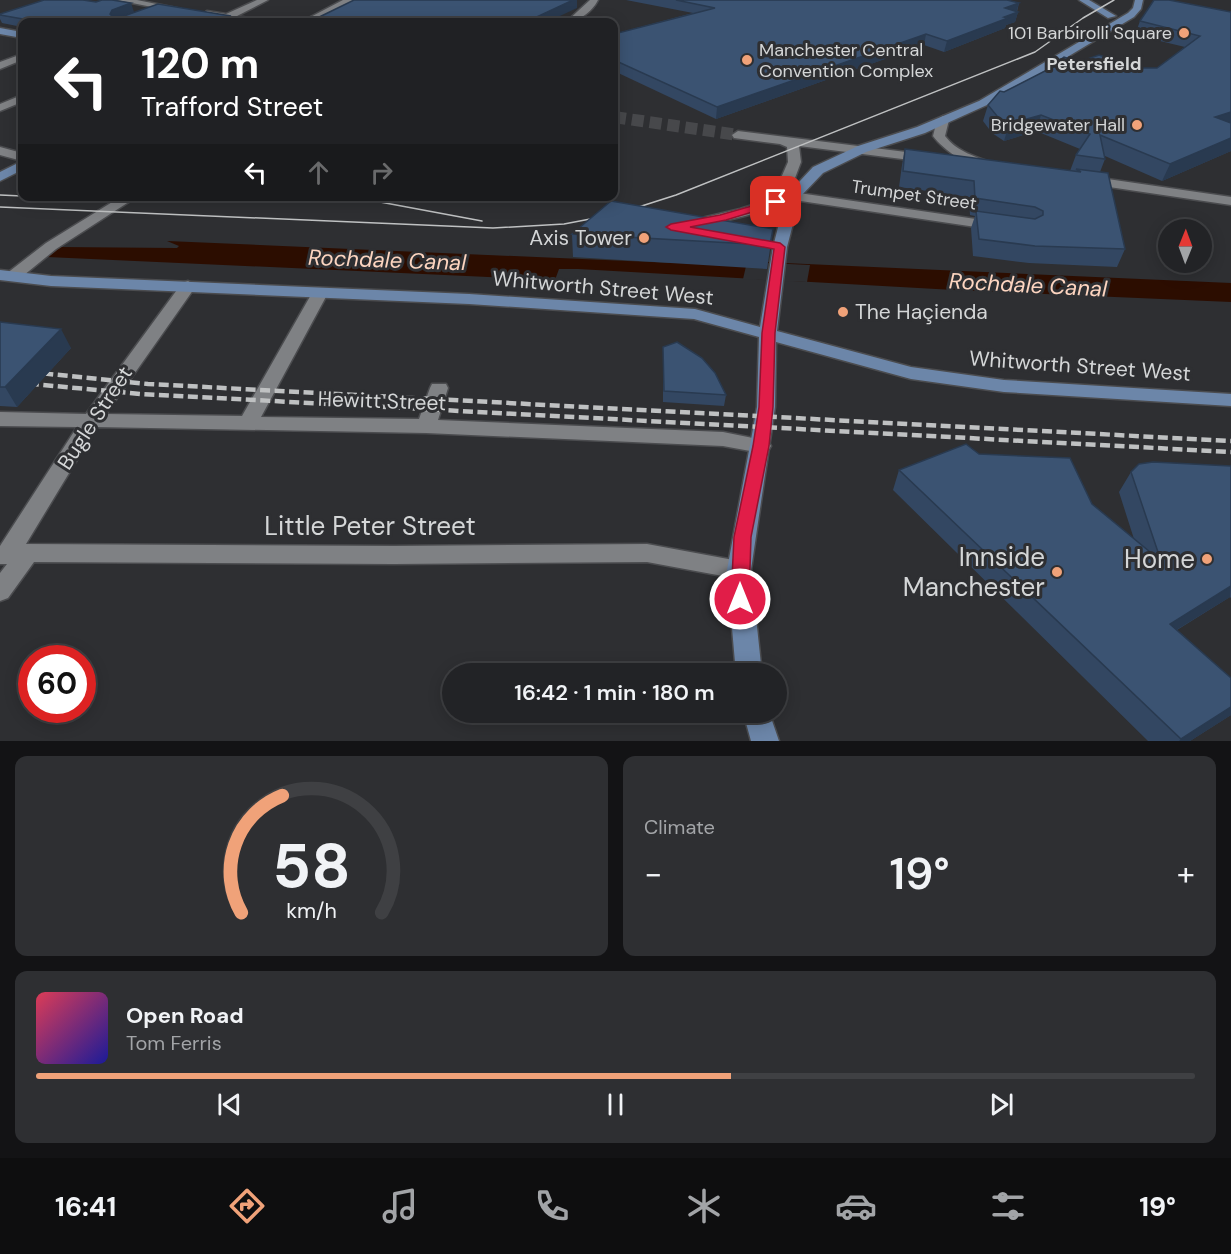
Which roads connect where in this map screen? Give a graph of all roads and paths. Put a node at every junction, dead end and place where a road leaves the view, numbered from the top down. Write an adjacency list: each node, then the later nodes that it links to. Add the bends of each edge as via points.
1 (121, 0): 7 (street)
2 (264, 0): 12 (street)
3 (350, 0): 14 (street)
4 (594, 0): 15 (street)
5 (1083, 0): 11 (main road)
6 (1141, 3): 11 (main road); 18 (main road, via 1131,15)
7 (162, 7): 8 (street); 9 (street)
8 (183, 10)
9 (146, 12)
10 (194, 12): 12 (street)
11 (1111, 16): 18 (main road, via 1080,38)
12 (227, 17): 13 (street)
13 (233, 18)
14 (314, 18)
15 (575, 18)
16 (0, 30): 17 (main road)
17 (18, 34)
18 (1081, 43): 23 (main road, via 995,97)
19 (18, 59): 20 (street)
20 (0, 66)
21 (18, 100): 22 (street)
22 (0, 108)
23 (943, 120): 26 (main road); 26 (street, via 939,136 944,144 995,167)
24 (738, 135): 25 (street)
25 (782, 140): 26 (street); 32 (street, via 793,145 795,151 788,178)
26 (862, 149): 32 (main road, via 818,170)
27 (0, 151): 28 (street)
28 (18, 156)
29 (18, 167): 30 (main road)
30 (0, 177)
31 (1069, 178): 34 (street)
32 (793, 196): 35 (street, Trumpet Street); 36 (street, via 681,227); 40 (main road, via 775,246)
33 (124, 201): 37 (street)
34 (1231, 201)
35 (1009, 227)
36 (716, 235)
37 (6, 276): 38 (main road, Whitworth Street West)
38 (188, 286): 39 (main road, Whitworth Street West); 44 (street, Bugle Street)
39 (320, 293): 40 (main road, Whitworth Street West, via 679,312); 45 (street)
40 (768, 333): 42 (main road, Whitworth Street West, via 894,369 946,378 1004,386); 47 (main road)
41 (439, 388): 46 (street)
42 (1231, 400)
43 (0, 419): 44 (street, Hewitt Street)
44 (91, 421): 45 (street, Hewitt Street); 48 (street, Bugle Street)
45 (249, 421): 46 (street, Hewitt Street)
46 (426, 426): 47 (street, Hewitt Street, via 723,439)
47 (761, 446): 49 (main road)
48 (12, 554): 49 (street, Little Peter Street, via 647,553); 50 (street, Bugle Street)
49 (739, 570): 51 (main road)
50 (0, 591)
51 (748, 663)
52 (759, 723): 53 (main road)
53 (765, 741)

